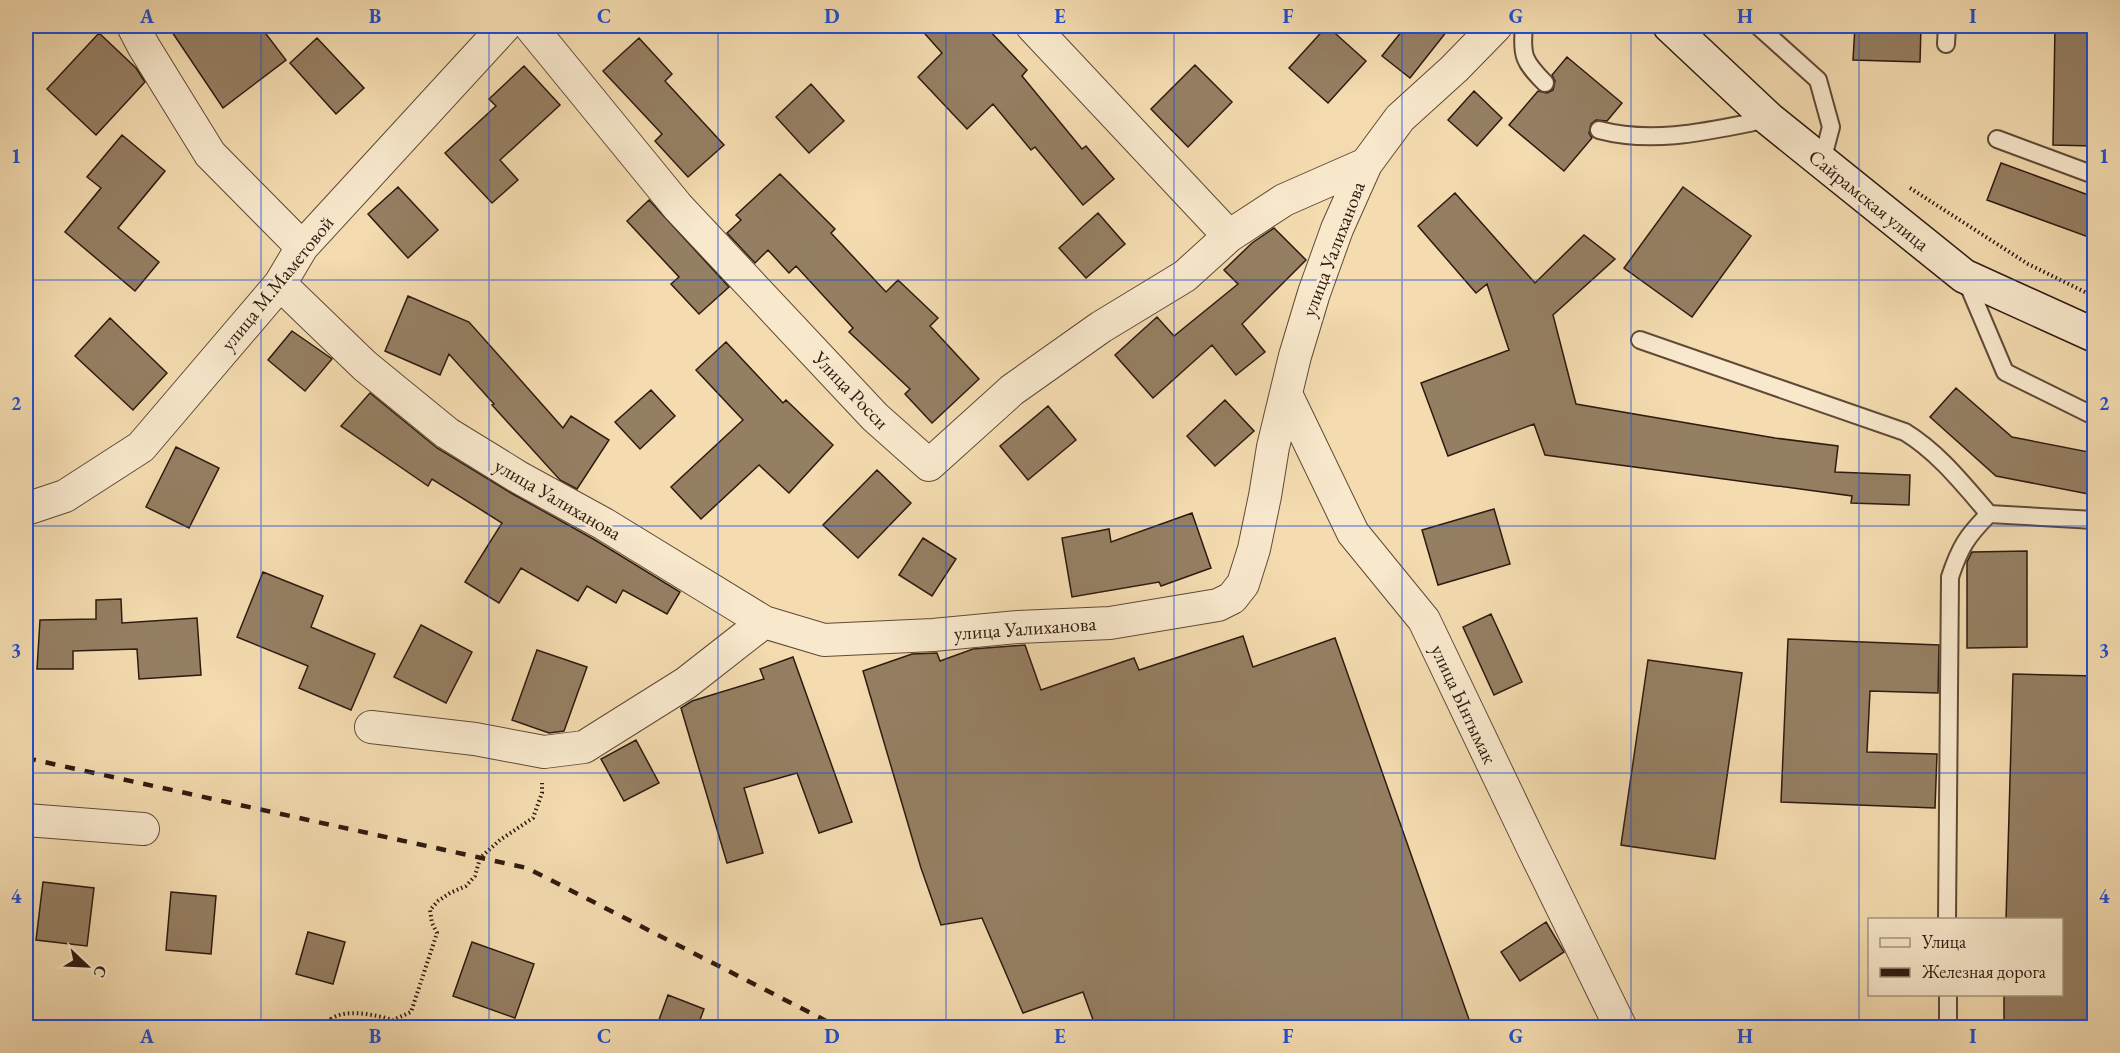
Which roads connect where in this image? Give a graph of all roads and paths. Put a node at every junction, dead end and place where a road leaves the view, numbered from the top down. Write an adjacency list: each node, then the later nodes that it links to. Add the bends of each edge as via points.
1 (134, 26): 20 (street, via 210,154)
2 (505, 26): 20 (street, улица М.Маметовой)
3 (530, 26): 19 (street, Улица Росси, via 678,207 875,417 929,465 1012,390 1101,327 1185,276)
4 (1032, 26): 19 (street)
5 (1496, 26): 16 (street, улица Уалиханова, via 1400,118)
6 (1524, 26): 11 (lane, via 1528,66)
7 (1670, 26): 12 (main road, Сайрамская улица)
8 (1758, 26): 15 (lane, via 1818,80 1831,127)
9 (1947, 26): 10 (lane)
10 (1946, 44)
11 (1545, 83)
12 (1769, 119): 13 (lane, via 1648,138); 15 (main road, Сайрамская улица)
13 (1599, 130)
14 (1997, 139): 17 (lane)
15 (1822, 161): 21 (main road, Сайрамская улица)
16 (1366, 164): 19 (street, Улица Росси, via 1284,200); 26 (street, улица Уалиханова, via 1314,293)
17 (2094, 175)
18 (1901, 182): 23 (path, via 2028,264)
19 (1229, 236)
20 (302, 247): 22 (street, улица М.Маметовой)
21 (1964, 276): 24 (main road, Сайрамская улица); 27 (lane, via 2005,372)
22 (280, 284): 28 (street, улица М.Маметовой, via 141,447 65,496); 31 (street, улица Уалиханова, via 365,366 447,433)
23 (2094, 297)
24 (2094, 335)
25 (1640, 340): 29 (lane, via 1905,432 1943,462)
26 (1286, 394): 31 (street, улица Уалиханова, via 1254,549 1243,584 1232,598 1218,605 1110,623 824,640); 39 (street, улица Ынтымак, via 1353,533 1424,620)
27 (2094, 416)
28 (26, 509)
29 (1989, 514): 30 (lane); 36 (lane, via 1959,550 1950,577)
30 (2094, 520)
31 (764, 622): 33 (street, via 687,683 584,747)
32 (371, 727): 33 (street)
33 (544, 752): 38 (path, via 542,793 533,818 480,858 475,876 466,886 438,901 430,910 436,933 411,1012 393,1020 373,1014 337,1015)
34 (26, 820): 35 (street)
35 (143, 829)
36 (1947, 918)
37 (1948, 996): 40 (lane)
38 (330, 1028)
39 (1621, 1028)
40 (1948, 1028)

